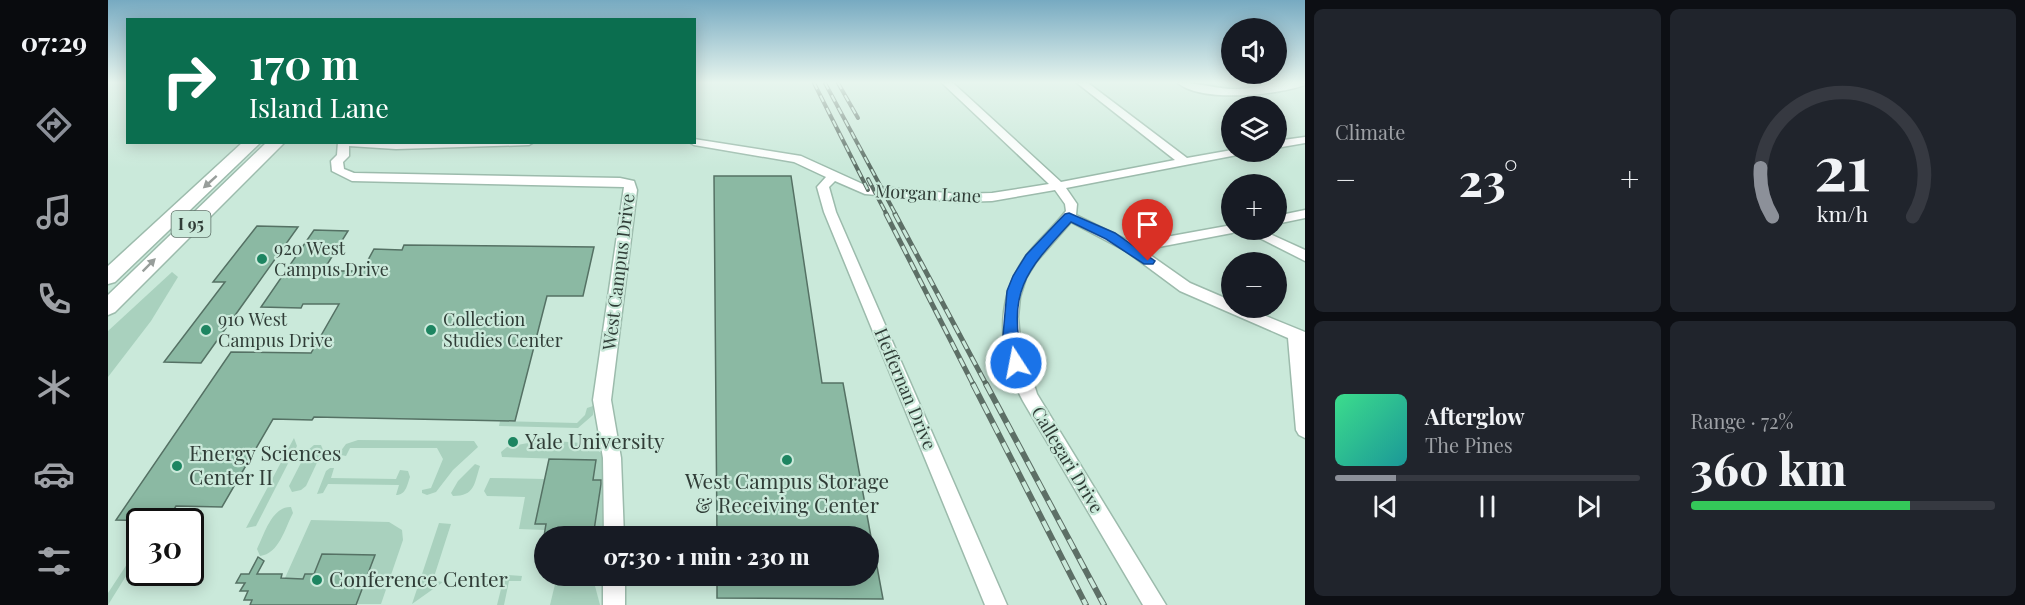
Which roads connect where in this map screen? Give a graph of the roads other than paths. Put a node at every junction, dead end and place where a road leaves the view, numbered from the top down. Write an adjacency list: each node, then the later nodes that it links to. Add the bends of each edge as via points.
1 (977, 111): 14 (street)
2 (1119, 111): 12 (street)
3 (1305, 140): 5 (street)
4 (696, 142): 13 (street, Morgan Lane, via 797,159)
5 (1287, 143)
6 (251, 144): 22 (highway, I 95, one-way to 22)
7 (275, 144): 24 (highway, I 95, one-way to 7)
8 (346, 144): 28 (street, West Campus Drive, via 337,168 352,177 630,184 602,400 612,458)
9 (366, 144): 10 (street)
10 (476, 144)
11 (1221, 155): 12 (street, Morgan Lane)
12 (1184, 161): 14 (street, Morgan Lane)
13 (833, 176): 14 (street, Morgan Lane, via 865,190 946,198 992,197); 31 (street, Heffernan Drive, via 823,187 830,212)
14 (1058, 186): 16 (street, via 1071,204)
15 (1305, 214): 17 (street)
16 (1069, 216): 20 (street); 32 (street, Callegari Drive, via 1030,258 1019,276 1013,291 1012,345 1029,396)
17 (1287, 218)
18 (1221, 231): 20 (street)
19 (1272, 240): 21 (street)
20 (1131, 248): 23 (street, via 1185,287)
21 (1305, 256)
22 (108, 277)
23 (1221, 302)
24 (108, 307)
25 (1257, 318): 26 (street)
26 (1301, 337): 27 (street)
27 (1305, 429)
28 (614, 526)
29 (614, 586): 30 (street)
30 (614, 605)
31 (996, 605)
32 (1155, 605)

